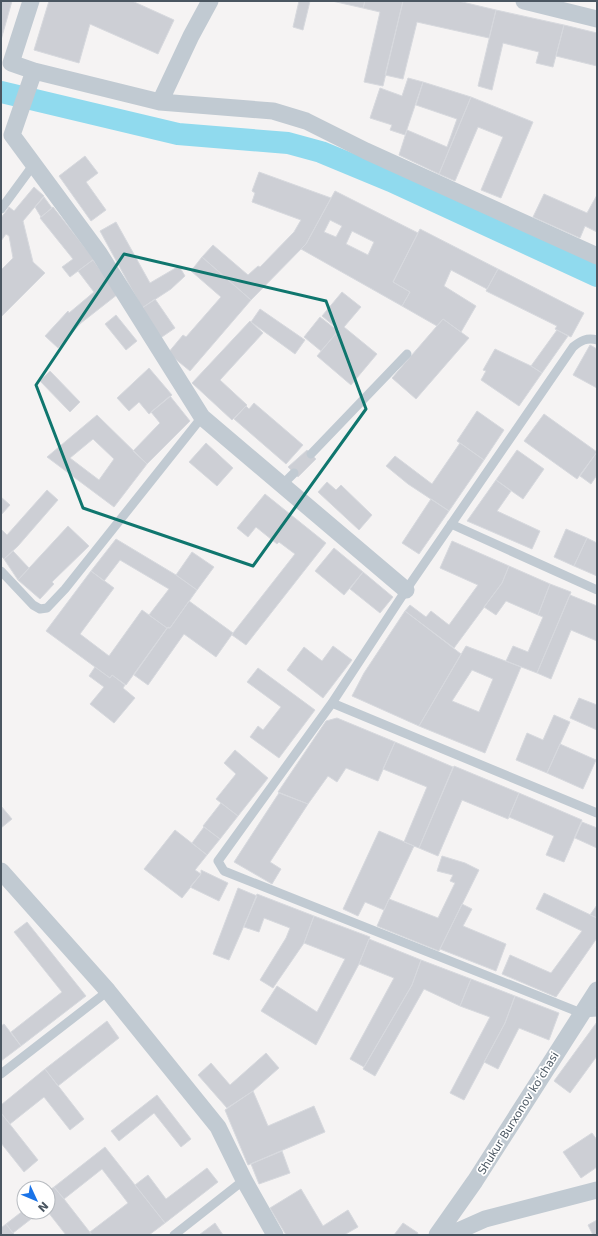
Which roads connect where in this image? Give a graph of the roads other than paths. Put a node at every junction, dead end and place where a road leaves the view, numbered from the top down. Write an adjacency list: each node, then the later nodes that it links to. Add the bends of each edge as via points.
1 (31, 1): 5 (street)
2 (210, 1): 7 (street)
3 (524, 1): 4 (street)
4 (597, 18)
5 (6, 63): 6 (street)
6 (32, 76): 7 (street); 8 (street)
7 (160, 102): 11 (street, via 273,111 306,121)
8 (6, 134): 9 (street)
9 (34, 164): 10 (lane); 14 (street, via 99,253)
10 (1, 209)
11 (597, 256)
12 (597, 340): 16 (lane, via 591,338 573,347)
13 (407, 354): 15 (lane)
14 (202, 417): 17 (lane, via 47,608 40,609 33,605); 18 (street, via 288,479)
15 (311, 454)
16 (451, 524): 18 (lane); 19 (lane)
17 (1, 571)
18 (406, 590): 20 (lane)
19 (597, 590)
20 (332, 703): 21 (lane); 25 (lane, via 219,857 218,865 224,871)
21 (597, 814)
22 (1, 871): 24 (street)
23 (597, 990): 25 (street, Shukur Burxonov koʻchasi)
24 (108, 991): 26 (lane); 27 (street, via 218,1127)
25 (589, 1013): 31 (street, Shukur Burxonov koʻchasi)
26 (1, 1074)
27 (244, 1180): 29 (lane); 30 (street)
28 (597, 1190): 32 (street, via 485,1219)
29 (174, 1235)
30 (274, 1235)
31 (437, 1235)
32 (449, 1235)

